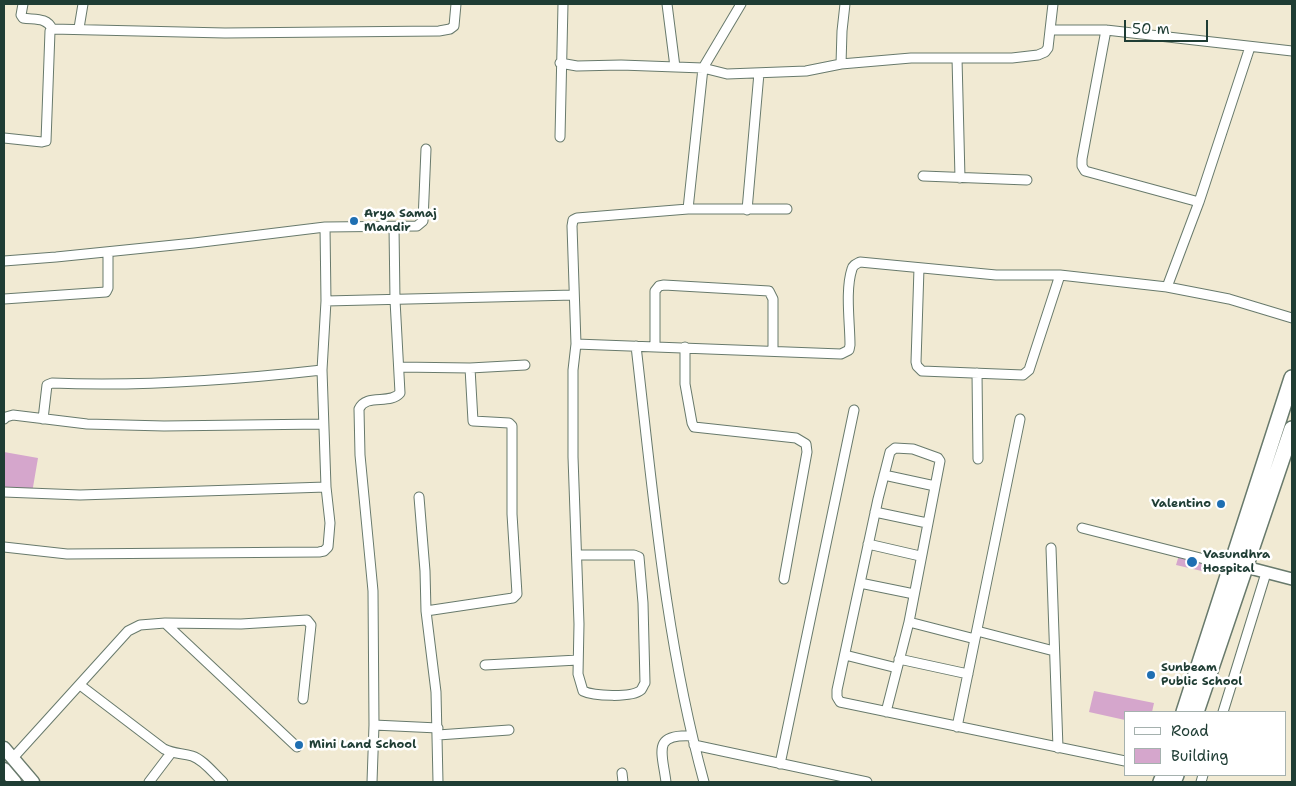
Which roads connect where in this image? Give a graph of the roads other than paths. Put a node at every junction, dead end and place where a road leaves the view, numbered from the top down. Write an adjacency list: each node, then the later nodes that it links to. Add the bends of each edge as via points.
1 (23, 4): 9 (street, via 23,18 45,21)
2 (84, 4): 10 (street)
3 (456, 4): 10 (street, via 454,26 450,30 439,31 225,33)
4 (563, 4): 16 (street)
5 (668, 4): 18 (street)
6 (741, 4): 19 (street)
7 (845, 4): 17 (street)
8 (1053, 4): 11 (street)
9 (52, 28): 10 (street); 22 (street, via 48,53 46,141)
10 (79, 28)
11 (1050, 30): 12 (street); 15 (street, via 1048,48 1038,55)
12 (1106, 30): 13 (street); 27 (street, via 1082,168)
13 (1250, 47): 14 (street); 27 (street)
14 (1292, 51)
15 (957, 58): 17 (street); 25 (street)
16 (560, 63): 18 (street); 21 (street)
17 (841, 64): 20 (street, via 806,71)
18 (675, 67): 19 (street)
19 (703, 68): 20 (street, via 727,74); 28 (street)
20 (759, 73): 30 (street)
21 (560, 137)
22 (4, 138)
23 (426, 149): 32 (street, via 422,222 417,226)
24 (923, 176): 25 (street)
25 (960, 178): 26 (street)
26 (1027, 180)
27 (1199, 202): 37 (street)
28 (688, 209): 30 (street); 38 (street, via 573,220)
29 (787, 209): 30 (street)
30 (747, 210)
31 (325, 227): 32 (street); 33 (street); 41 (street)
32 (394, 227): 40 (street)
33 (108, 252): 34 (street); 39 (street, via 106,292)
34 (4, 261)
35 (919, 268): 36 (street, via 996,275); 47 (street, via 866,262 855,264 849,292 850,345 846,352 812,354); 52 (street, via 917,366 922,371)
36 (1060, 275): 37 (street); 52 (street, via 1029,370 1023,374)
37 (1168, 288): 42 (street, via 1229,299)
38 (574, 296): 40 (street); 43 (street)
39 (4, 299)
40 (395, 300): 41 (street); 49 (street)
41 (326, 301): 51 (street)
42 (1292, 318)
43 (576, 344): 44 (street); 72 (street, via 573,457)
44 (636, 346): 45 (street); 100 (street, via 660,556)
45 (655, 347): 46 (street); 47 (street, via 655,291 664,286 769,291 773,296)
46 (685, 347): 47 (street); 76 (street, via 685,384 694,427 796,438 806,444)
47 (773, 350)
48 (525, 365): 50 (street)
49 (399, 367): 50 (street); 96 (street, via 399,396 366,401 359,409 360,455 373,591)
50 (470, 368): 80 (street, via 473,421 509,423 512,426 516,594 513,598)
51 (322, 370): 56 (street, via 160,382 52,383 48,386); 58 (street)
52 (977, 373): 60 (street)
53 (1292, 378): 74 (highway)
54 (854, 410): 107 (street)
55 (4, 419): 56 (street, via 14,415)
56 (43, 419): 58 (street, via 164,426)
57 (1020, 420): 83 (street)
58 (323, 424): 63 (street)
59 (1292, 429): 74 (highway)
60 (978, 459)
61 (884, 475): 62 (street); 62 (street, via 891,450 897,447 913,449 939,459); 66 (street)
62 (935, 486): 67 (street)
63 (326, 487): 64 (street, via 80,495); 70 (street, via 330,523 328,547 321,552 67,554)
64 (4, 492)
65 (419, 497): 80 (street)
66 (875, 512): 67 (street); 69 (street)
67 (927, 524): 73 (street)
68 (1082, 528): 74 (street)
69 (868, 544): 73 (street); 78 (street)
70 (4, 547)
71 (1051, 548): 84 (street)
72 (577, 555): 86 (street); 86 (street, via 639,557 645,683 642,690 628,695 591,695 583,691 580,684)
73 (920, 556): 79 (street)
74 (1236, 566): 75 (street); 92 (highway); 93 (highway)
75 (1266, 573): 77 (street); 94 (street)
76 (784, 579)
77 (1292, 579)
78 (860, 583): 79 (street); 85 (street)
79 (914, 594): 81 (street)
80 (426, 611): 99 (street)
81 (909, 622): 83 (street); 87 (street)
82 (164, 623): 90 (street, via 140,625 128,631); 91 (street, via 241,624 307,620 311,625); 101 (street)
83 (976, 635): 84 (street); 89 (street)
84 (1054, 650): 103 (street)
85 (845, 654): 87 (street); 95 (street, via 837,690 840,702)
86 (578, 660): 88 (street)
87 (898, 664): 89 (street); 95 (street)
88 (485, 666)
89 (968, 674): 97 (street)
90 (80, 685): 104 (street); 105 (street)
91 (303, 699)
92 (1184, 711)
93 (1196, 711)
94 (1222, 711)
95 (886, 712): 97 (street)
96 (374, 725): 99 (street); 113 (street)
97 (957, 727): 103 (street)
98 (509, 730): 99 (street)
99 (438, 731): 114 (street)
100 (693, 740): 107 (street); 115 (street, via 676,735 666,739 662,751); 116 (street)
101 (297, 747)
102 (4, 748): 105 (main road)
103 (1058, 748): 106 (street)
104 (171, 753): 111 (street); 112 (street, via 194,756)
105 (12, 759): 110 (main road)
106 (1124, 762)
107 (780, 764): 117 (street)
108 (4, 769): 109 (main road)
109 (15, 782)
110 (33, 782)
111 (149, 782)
112 (223, 782)
113 (372, 782)
114 (438, 782)
115 (666, 782)
116 (704, 782)
117 (867, 782)

